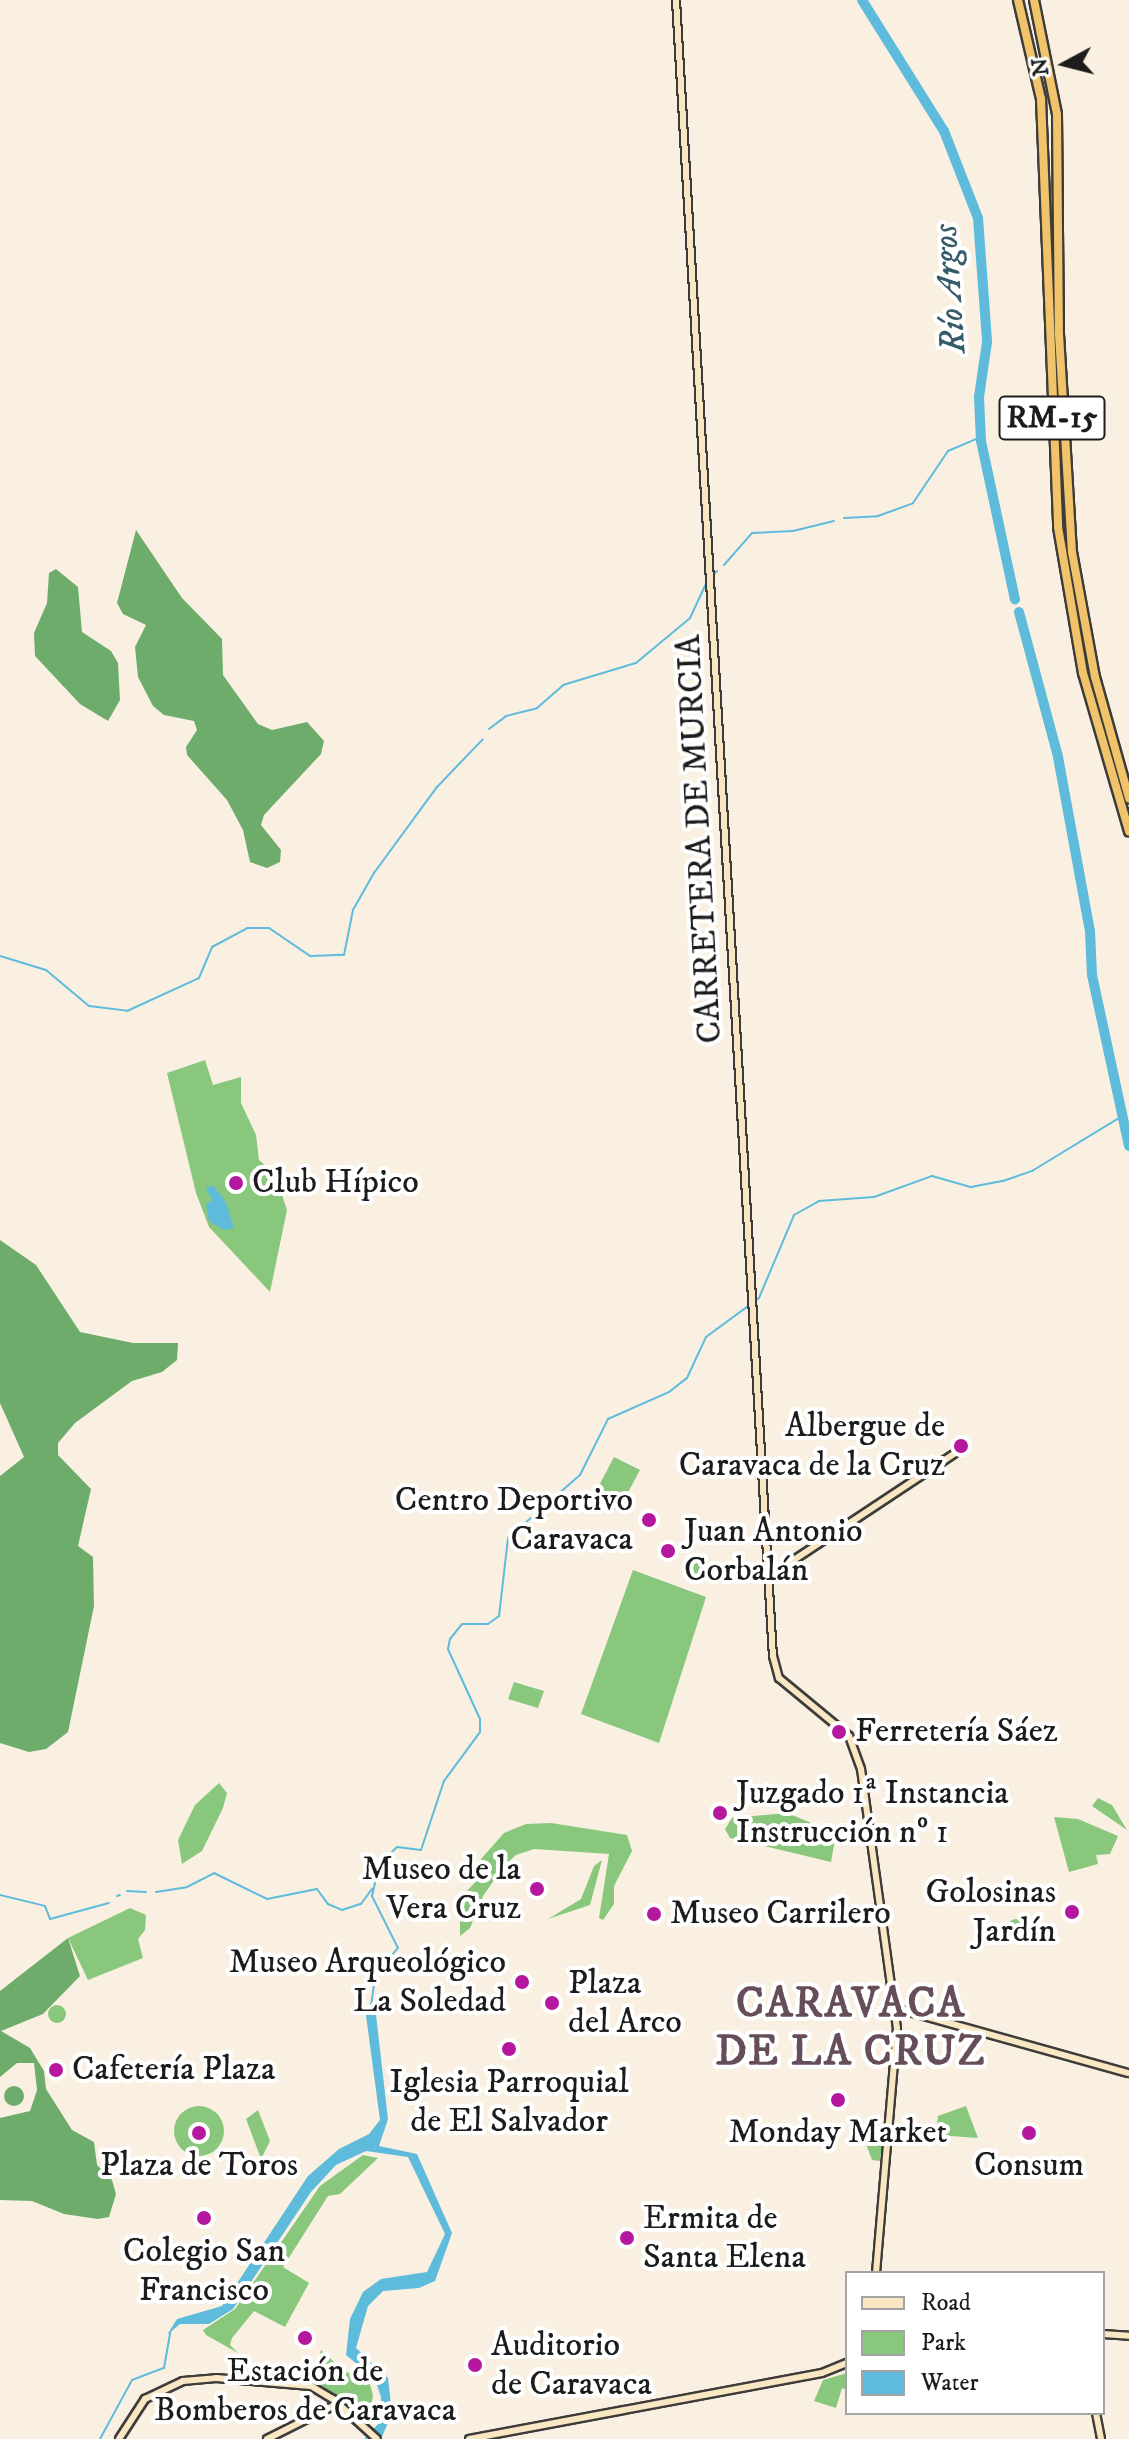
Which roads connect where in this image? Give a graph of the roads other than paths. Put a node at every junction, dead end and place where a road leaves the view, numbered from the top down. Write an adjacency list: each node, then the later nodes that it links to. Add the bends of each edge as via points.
1 (676, 0): 7 (main road, CARRETERA DE MURCIA)
2 (1018, 0): 5 (highway, RM-15, via 1041,99 1058,527 1083,673)
3 (1034, 0): 4 (highway, RM-15, via 1057,114 1059,334 1072,552 1095,677)
4 (1129, 798)
5 (1129, 831)
6 (954, 1454): 7 (main road)
7 (768, 1577): 8 (main road, CARRETERA DE MURCIA, via 776,1674 842,1730 857,1751)
8 (895, 2008): 9 (main road); 10 (main road)
9 (1129, 2071)
10 (876, 2271)
11 (1105, 2334): 12 (main road)
12 (1129, 2336)
13 (845, 2364): 19 (main road, via 822,2373)
14 (339, 2403): 16 (main road, via 289,2381 188,2380 140,2402); 17 (main road); 18 (main road)
15 (1096, 2415): 20 (main road)
16 (119, 2439)
17 (267, 2439)
18 (377, 2439)
19 (469, 2439)
20 (1101, 2439)

